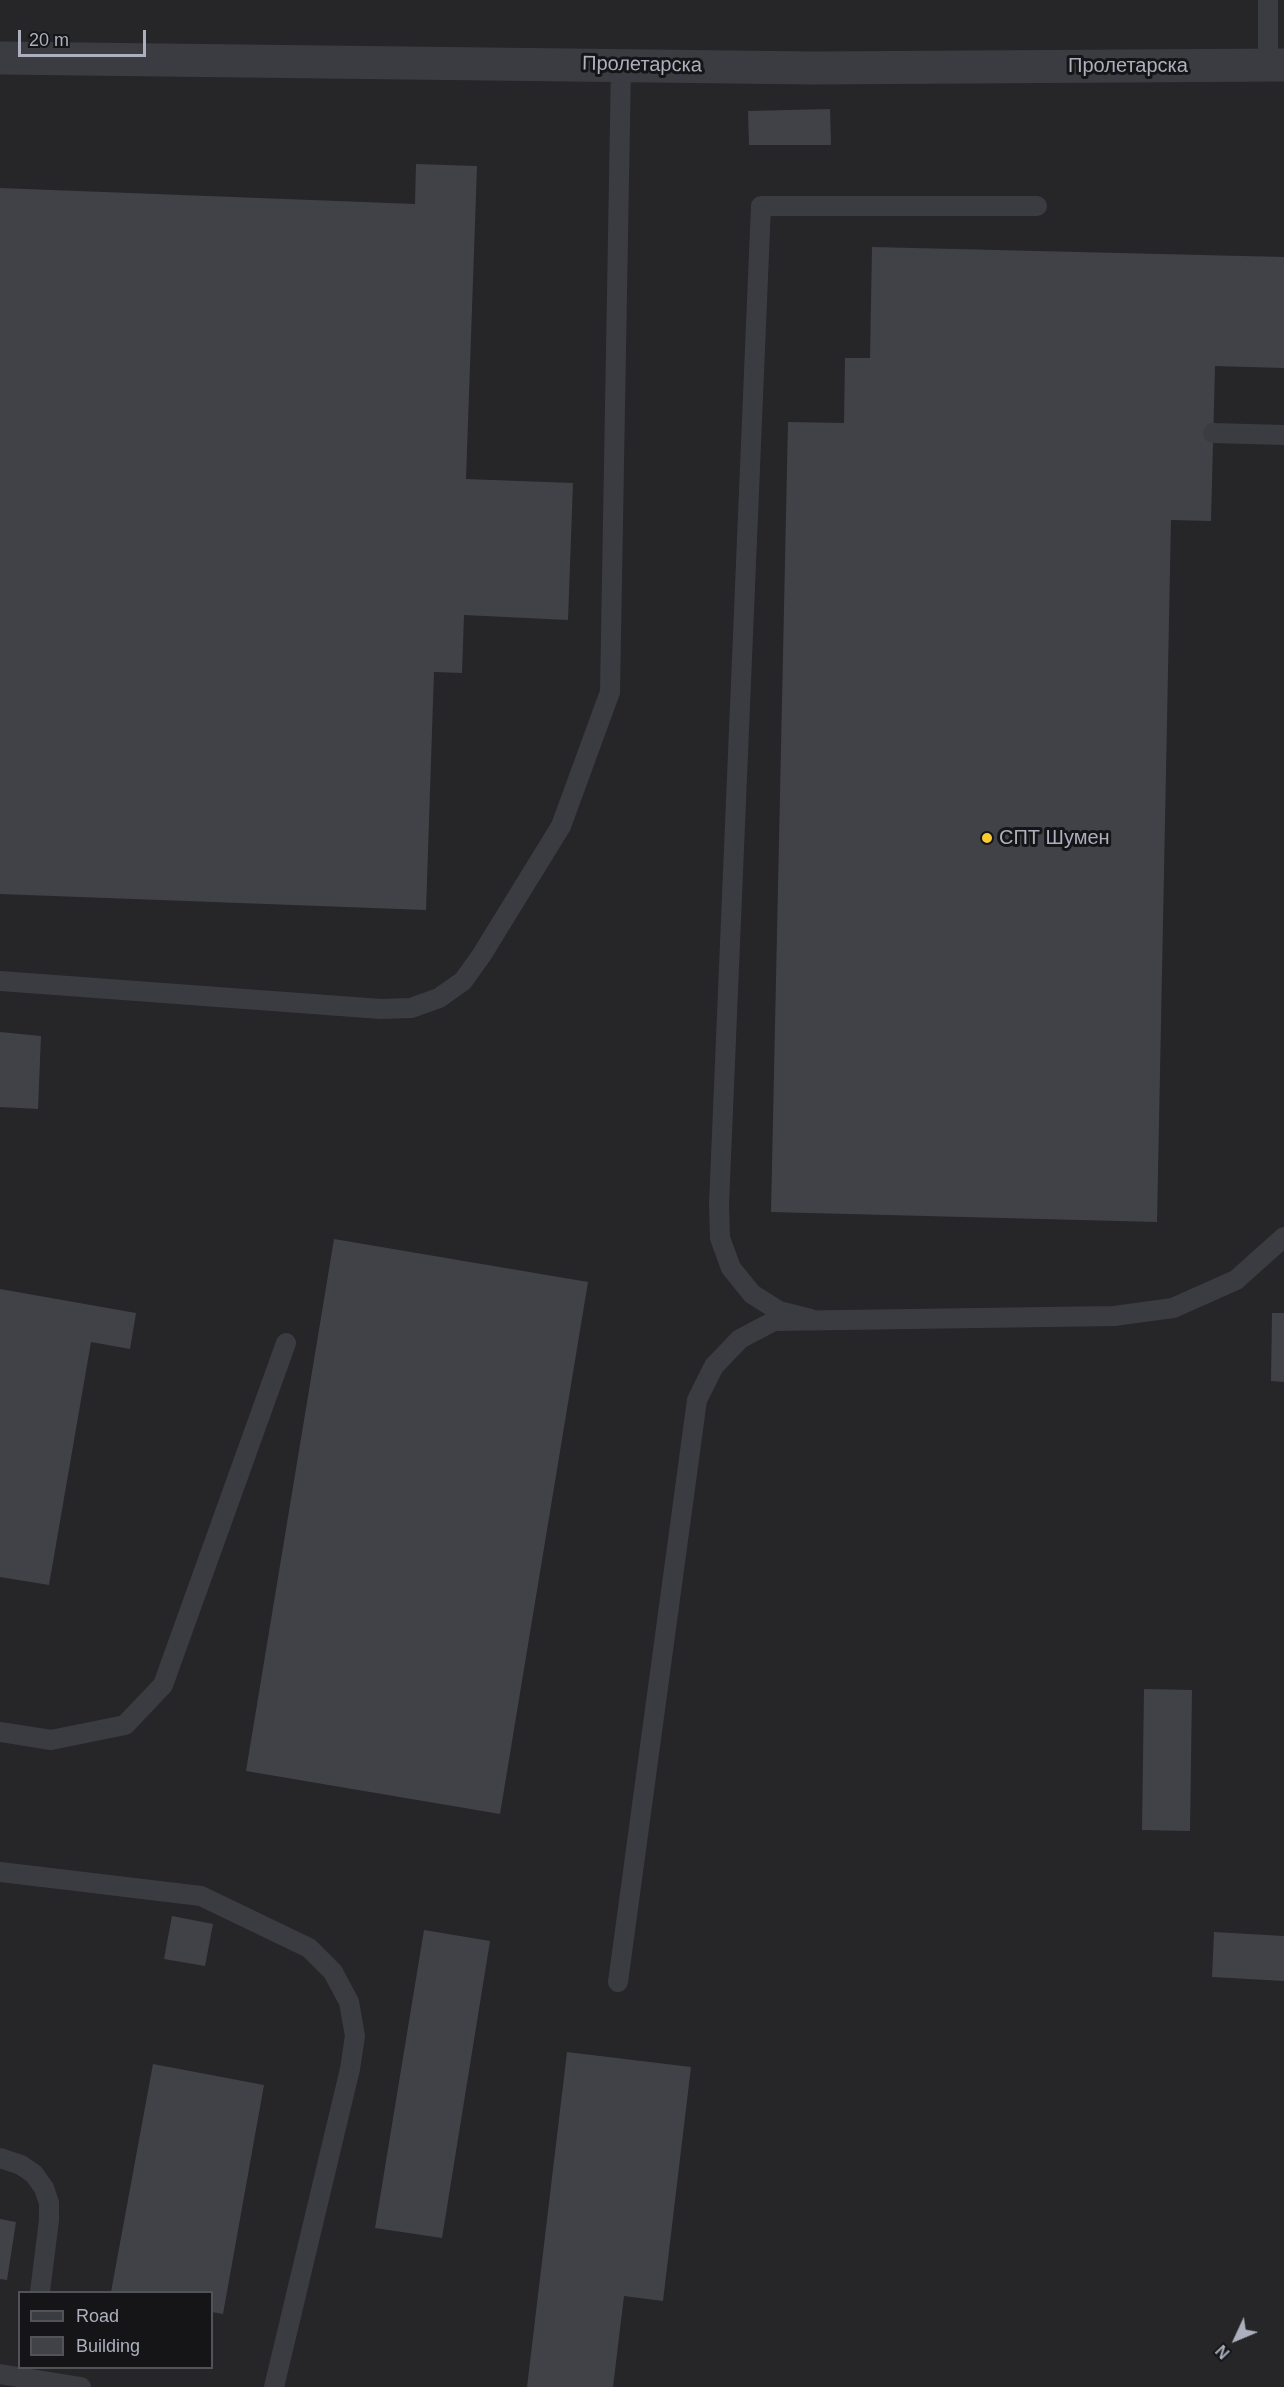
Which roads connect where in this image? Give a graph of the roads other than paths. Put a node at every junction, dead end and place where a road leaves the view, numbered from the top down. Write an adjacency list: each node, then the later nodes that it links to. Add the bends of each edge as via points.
1 (1268, 0): 4 (lane)
2 (0, 58): 3 (street, Пролетарска)
3 (621, 65): 4 (street, Пролетарска); 8 (lane, via 610,692 561,826 481,956 455,987 439,998 411,1008)
4 (1276, 65)
5 (1037, 206): 10 (lane, via 761,206 720,1238 731,1268 752,1294 779,1311)
6 (1213, 432): 7 (lane)
7 (1284, 435)
8 (0, 981)
9 (1284, 1237): 10 (lane, via 1236,1280 1173,1308 1114,1316)
10 (812, 1319): 14 (lane, via 774,1321 740,1339 714,1366 697,1400)
11 (286, 1344): 12 (lane, via 163,1685 125,1725 51,1740)
12 (0, 1732)
13 (0, 1872): 20 (lane, via 201,1896 309,1948 333,1972 349,2002 355,2036 350,2069)
14 (618, 1982)
15 (0, 2158): 16 (lane, via 21,2164 34,2174 49,2203)
16 (40, 2291)
17 (30, 2373): 18 (lane); 19 (lane)
18 (0, 2374)
19 (81, 2387)
20 (274, 2387)

